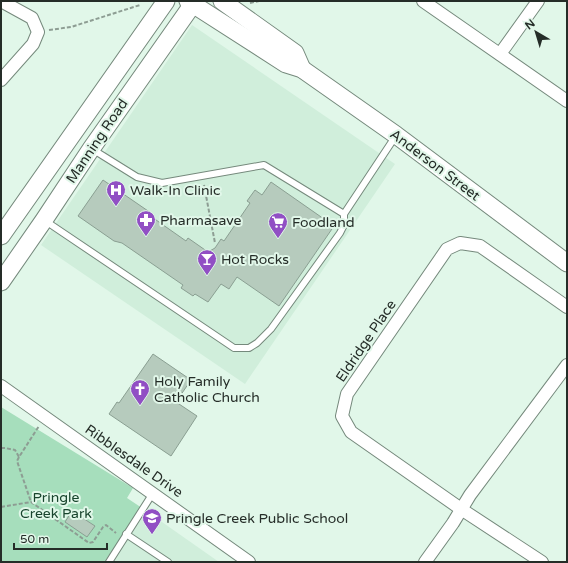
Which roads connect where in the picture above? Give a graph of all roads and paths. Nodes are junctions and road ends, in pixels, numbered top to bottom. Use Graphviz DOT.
graph roads {
  1 [pos="1,1"];
  2 [pos="166,1"];
  3 [pos="222,1"];
  4 [pos="423,1"];
  5 [pos="538,1"];
  6 [pos="192,2"];
  7 [pos="140,5"];
  8 [pos="38,32"];
  9 [pos="500,54"];
  10 [pos="302,68"];
  11 [pos="1,80"];
  12 [pos="567,101"];
  13 [pos="396,135"];
  14 [pos="91,149"];
  15 [pos="203,175"];
  16 [pos="344,214"];
  17 [pos="44,220"];
  18 [pos="1,236"];
  19 [pos="215,243"];
  20 [pos="567,263"];
  21 [pos="1,282"];
  22 [pos="567,307"];
  23 [pos="567,365"];
  24 [pos="1,386"];
  25 [pos="46,417"];
  26 [pos="1,448"];
  27 [pos="19,457"];
  28 [pos="153,493"];
  29 [pos="31,502"];
  30 [pos="1,507"];
  31 [pos="461,509"];
  32 [pos="125,536"];
  33 [pos="109,562"];
  34 [pos="168,562"];
  35 [pos="249,562"];
  36 [pos="425,562"];
  37 [pos="542,562"];
  1 -- 8 [label="street"];
  2 -- 18 [label="main road, Manning Road"];
  3 -- 10 [label="main road, Anderson Street"];
  4 -- 9 [label="street"];
  5 -- 9 [label="street"];
  6 -- 10 [label="main road, Anderson Street"];
  6 -- 14 [label="main road, Manning Road"];
  7 -- 8 [label="path"];
  8 -- 11 [label="street"];
  9 -- 12 [label="street"];
  10 -- 13 [label="main road, Anderson Street"];
  13 -- 16 [label="lane"];
  13 -- 20 [label="main road, Anderson Street"];
  14 -- 15 [label="lane"];
  14 -- 17 [label="main road, Manning Road"];
  15 -- 16 [label="lane"];
  15 -- 19 [label="path"];
  16 -- 17 [label="lane"];
  17 -- 21 [label="main road, Manning Road"];
  22 -- 31 [label="street, Eldridge Place"];
  23 -- 31 [label="street"];
  24 -- 25 [label="street, Ribblesdale Drive"];
  25 -- 27 [label="path"];
  25 -- 28 [label="street, Ribblesdale Drive"];
  26 -- 27 [label="path"];
  27 -- 29 [label="path"];
  28 -- 32 [label="lane"];
  28 -- 35 [label="street, Ribblesdale Drive"];
  29 -- 30 [label="path"];
  29 -- 32 [label="path"];
  31 -- 36 [label="street"];
  31 -- 37 [label="street, Eldridge Place"];
  32 -- 33 [label="lane"];
  32 -- 34 [label="lane"];
}
